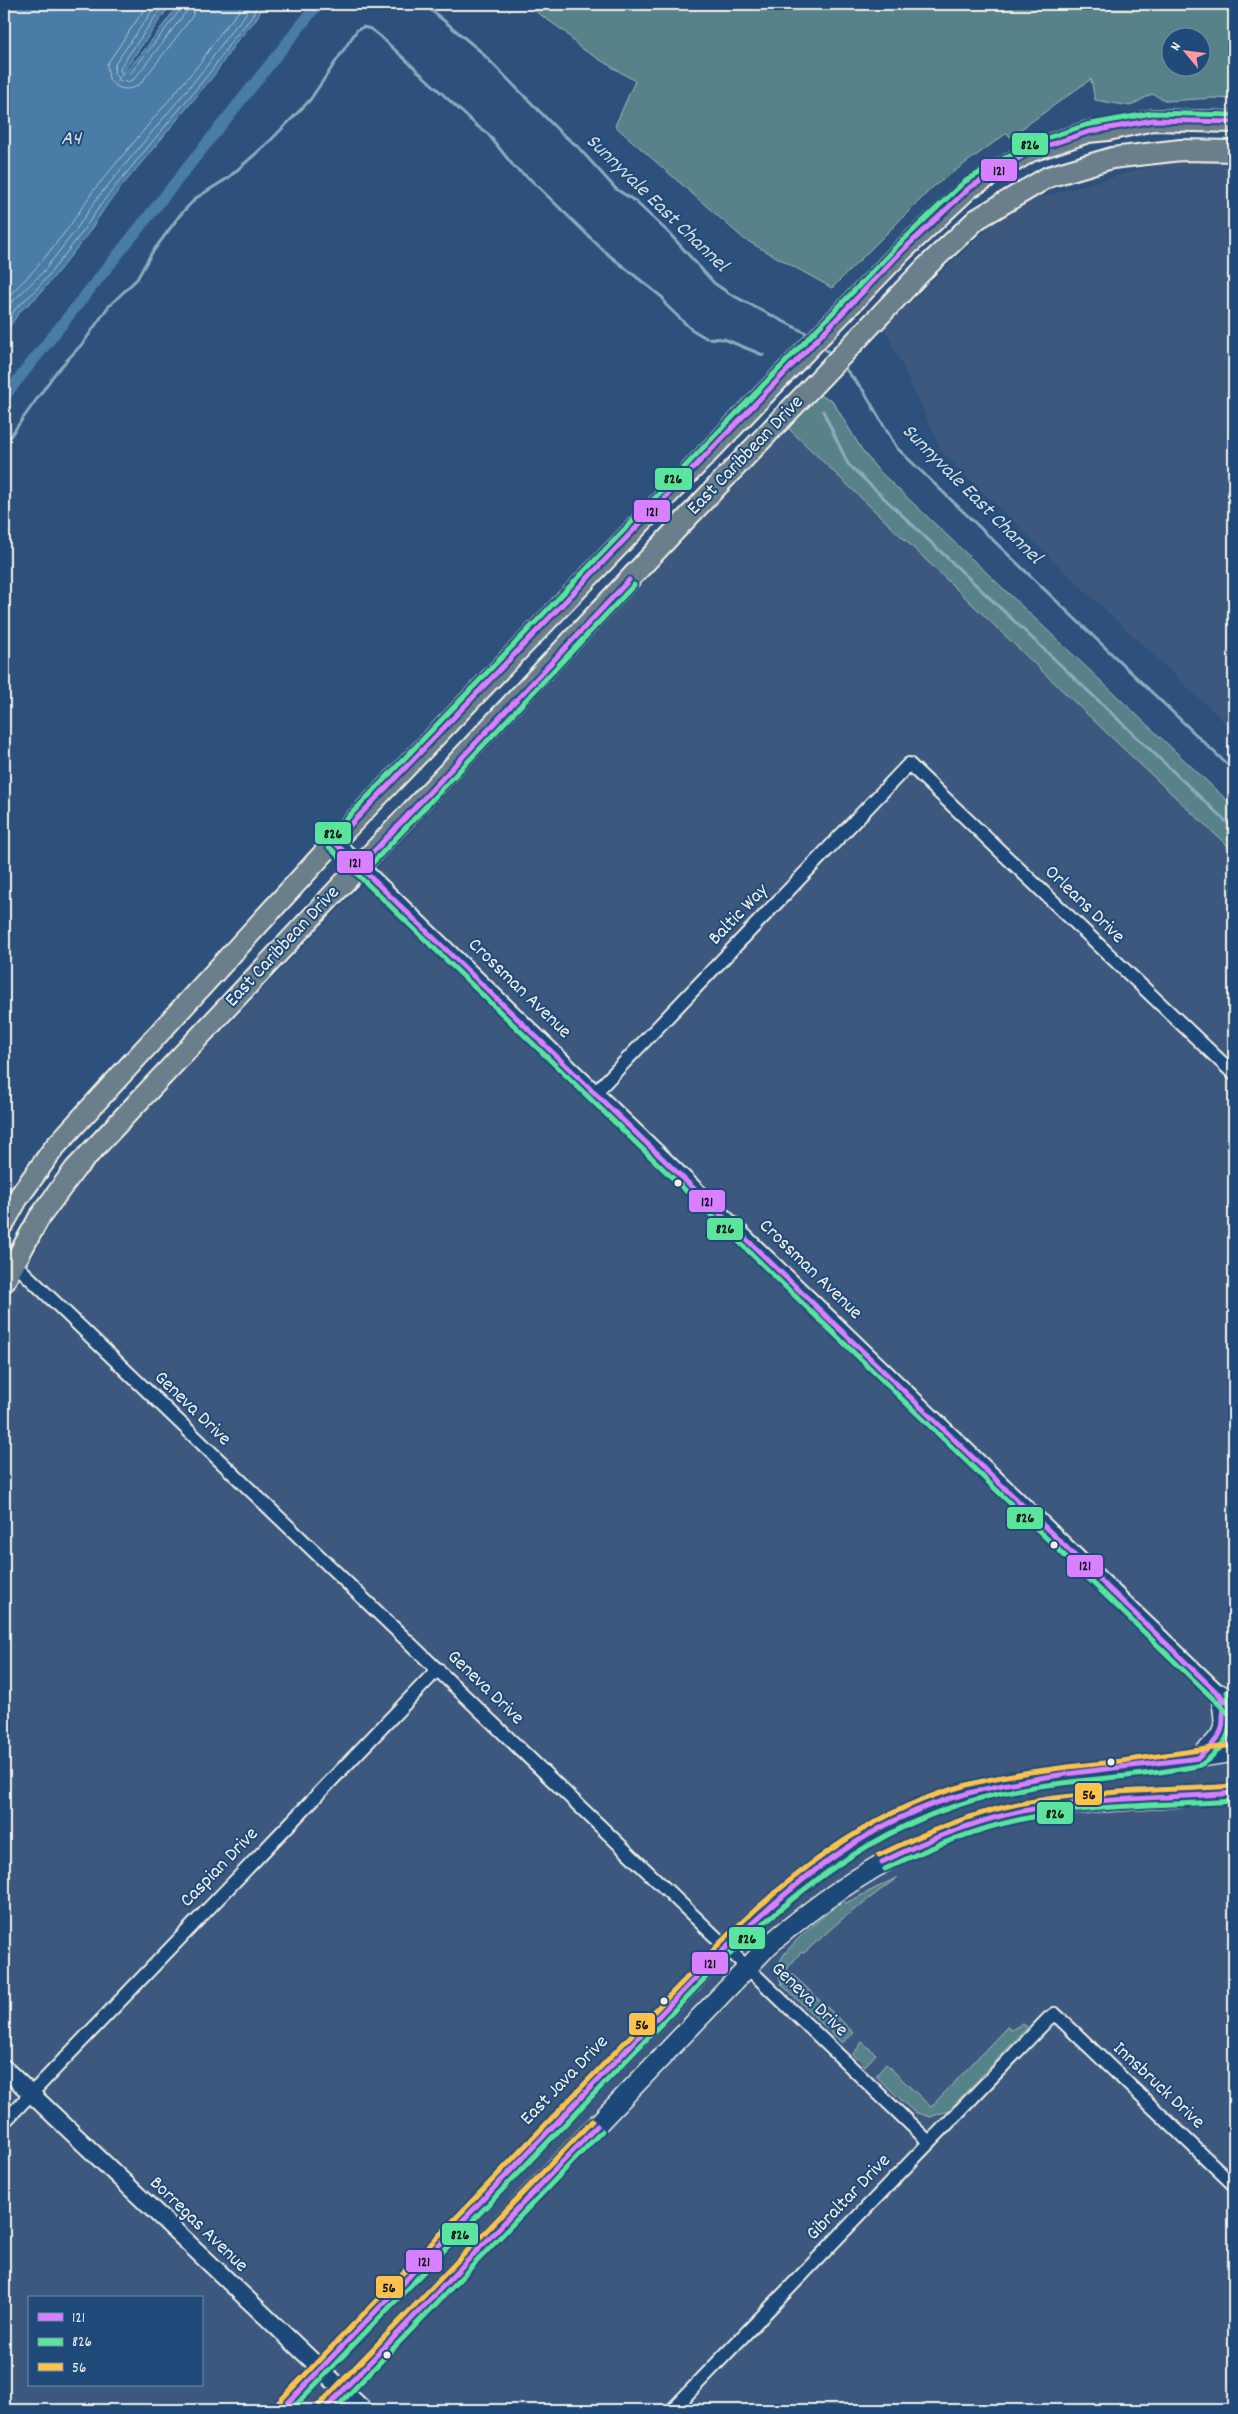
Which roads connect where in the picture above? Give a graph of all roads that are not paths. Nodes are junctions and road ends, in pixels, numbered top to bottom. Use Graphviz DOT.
graph roads {
  1 [pos="1234,122"];
  2 [pos="1234,151"];
  3 [pos="909,764"];
  4 [pos="334,842"];
  5 [pos="360,866"];
  6 [pos="1234,1074"];
  7 [pos="595,1093"];
  8 [pos="4,1223"];
  9 [pos="14,1263"];
  10 [pos="4,1282"];
  11 [pos="438,1668"];
  12 [pos="1230,1704"];
  13 [pos="1234,1752"];
  14 [pos="1198,1758"];
  15 [pos="1234,1793"];
  16 [pos="726,1947"];
  17 [pos="748,1968"];
  18 [pos="1055,2014"];
  19 [pos="4,2068"];
  20 [pos="31,2094"];
  21 [pos="4,2122"];
  22 [pos="928,2142"];
  23 [pos="1234,2185"];
  24 [pos="320,2370"];
  25 [pos="343,2391"];
  26 [pos="281,2410"];
  27 [pos="324,2410"];
  28 [pos="364,2410"];
  29 [pos="672,2410"];
  1 -- 4 [label="main road, East Caribbean Drive"];
  2 -- 5 [label="main road, East Caribbean Drive"];
  3 -- 6 [label="street, Orleans Drive"];
  3 -- 7 [label="street, Baltic Way"];
  4 -- 5 [label="street, Crossman Avenue"];
  4 -- 8 [label="main road, East Caribbean Drive"];
  5 -- 7 [label="street, Crossman Avenue"];
  5 -- 9 [label="main road, East Caribbean Drive"];
  7 -- 12 [label="street, Crossman Avenue"];
  9 -- 10 [label="main road, East Caribbean Drive"];
  9 -- 11 [label="street, Geneva Drive"];
  11 -- 16 [label="street, Geneva Drive"];
  11 -- 20 [label="street, Caspian Drive"];
  12 -- 14 [label="main road"];
  13 -- 14 [label="main road, East Java Drive"];
  14 -- 16 [label="main road, East Java Drive"];
  15 -- 17 [label="main road"];
  16 -- 17 [label="street, Geneva Drive"];
  16 -- 24 [label="main road, East Java Drive"];
  17 -- 22 [label="street, Geneva Drive"];
  17 -- 25 [label="main road"];
  18 -- 22 [label="street, Gibraltar Drive"];
  18 -- 23 [label="street, Innsbruck Drive"];
  19 -- 20 [label="street, Borregas Avenue"];
  20 -- 21 [label="street, Caspian Drive"];
  20 -- 24 [label="street, Borregas Avenue"];
  22 -- 29 [label="street, Gibraltar Drive"];
  24 -- 25 [label="street, Borregas Avenue"];
  24 -- 26 [label="main road, East Java Drive"];
  25 -- 27 [label="main road"];
  25 -- 28 [label="street, Borregas Avenue"];
}
